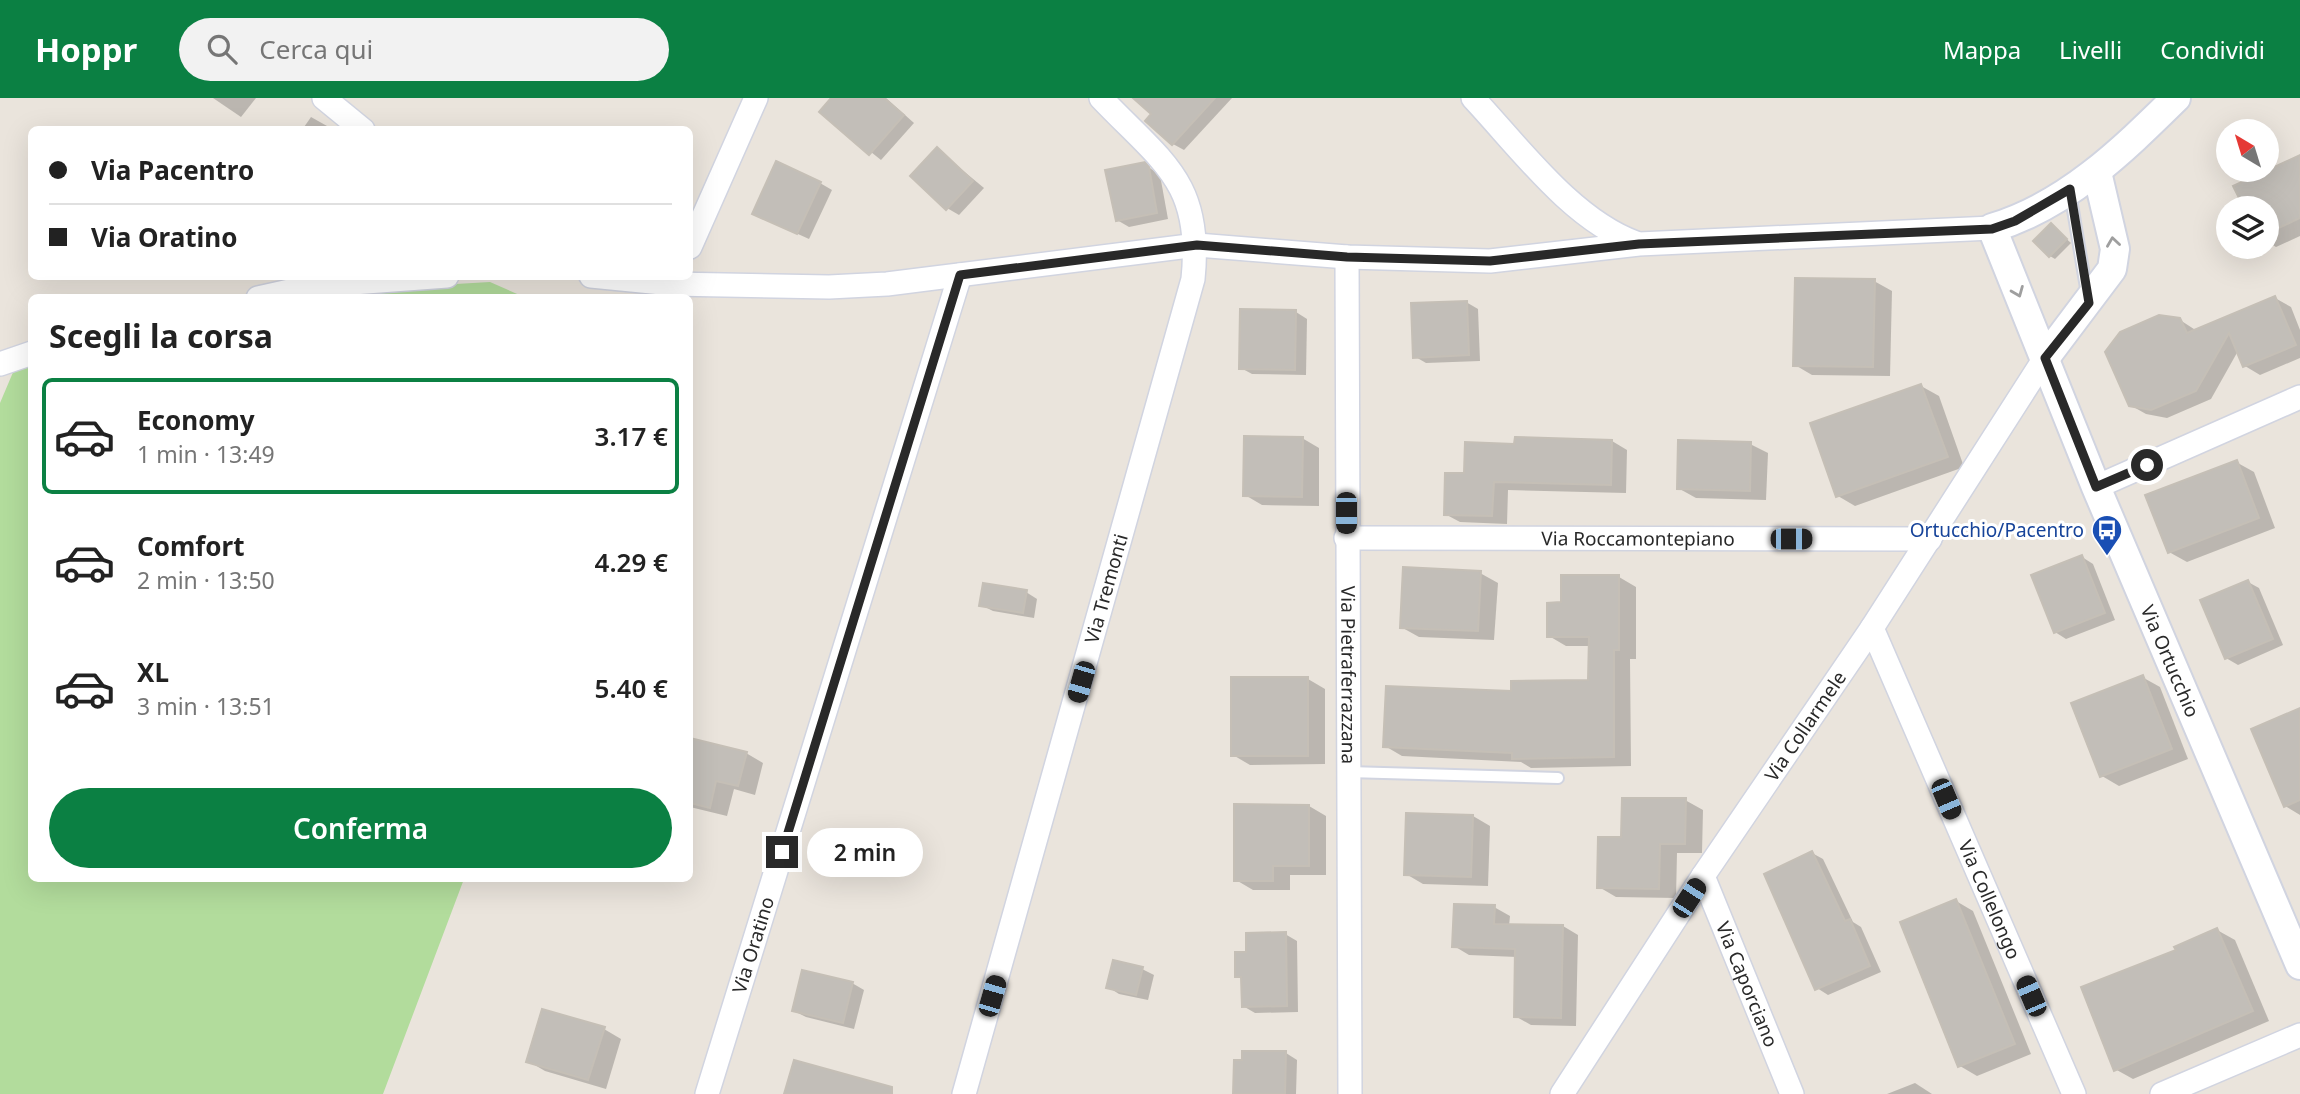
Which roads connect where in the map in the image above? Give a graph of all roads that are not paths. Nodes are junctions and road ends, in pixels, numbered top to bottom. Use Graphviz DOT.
graph roads {
  1 [pos="324,98"];
  2 [pos="756,98"];
  3 [pos="1101,98"];
  4 [pos="1473,98"];
  5 [pos="2176,98"];
  6 [pos="358,126"];
  7 [pos="2097,172"];
  8 [pos="2070,189"];
  9 [pos="1992,229"];
  10 [pos="693,240"];
  11 [pos="1639,244"];
  12 [pos="1197,245"];
  13 [pos="1347,257"];
  14 [pos="960,275"];
  15 [pos="392,280"];
  16 [pos="674,280"];
  17 [pos="278,294"];
  18 [pos="2089,303"];
  19 [pos="28,354"];
  20 [pos="2045,358"];
  21 [pos="0,364"];
  22 [pos="2300,397"];
  23 [pos="2096,487"];
  24 [pos="1346,538"];
  25 [pos="1930,539"];
  26 [pos="1872,628"];
  27 [pos="1348,772"];
  28 [pos="1558,778"];
  29 [pos="1703,876"];
  30 [pos="2300,965"];
  31 [pos="2300,1035"];
  32 [pos="1573,1088"];
  33 [pos="707,1094"];
  34 [pos="964,1094"];
  35 [pos="1350,1094"];
  36 [pos="1792,1094"];
  37 [pos="2074,1094"];
  38 [pos="2162,1094"];
  1 -- 6 [label="street"];
  2 -- 10 [label="street"];
  3 -- 12 [label="street, Via Tremonti"];
  4 -- 11 [label="street"];
  5 -- 7 [label="street"];
  7 -- 8 [label="street"];
  18 -- 7 [label="street, one-way"];
  8 -- 9 [label="street"];
  8 -- 18 [label="lane"];
  9 -- 11 [label="street"];
  9 -- 20 [label="street, Via Ortucchio, one-way"];
  11 -- 13 [label="street"];
  12 -- 13 [label="street"];
  12 -- 14 [label="street"];
  12 -- 34 [label="street, Via Tremonti"];
  13 -- 24 [label="street, Via Pietraferrazzana"];
  14 -- 16 [label="street"];
  14 -- 33 [label="street, Via Oratino"];
  15 -- 17 [label="street"];
  18 -- 20 [label="street"];
  19 -- 21 [label="street"];
  20 -- 23 [label="street, Via Ortucchio"];
  20 -- 25 [label="street, Via Collarmele"];
  22 -- 23 [label="street"];
  23 -- 30 [label="street, Via Ortucchio"];
  24 -- 25 [label="street, Via Roccamontepiano"];
  24 -- 27 [label="street, Via Pietraferrazzana"];
  25 -- 26 [label="street, Via Collarmele"];
  26 -- 29 [label="street, Via Collarmele"];
  26 -- 37 [label="street, Via Collelongo"];
  27 -- 28 [label="lane"];
  27 -- 35 [label="street, Via Pietraferrazzana"];
  29 -- 32 [label="street, Via Collarmele"];
  29 -- 36 [label="street, Via Caporciano"];
  31 -- 38 [label="street"];
}
